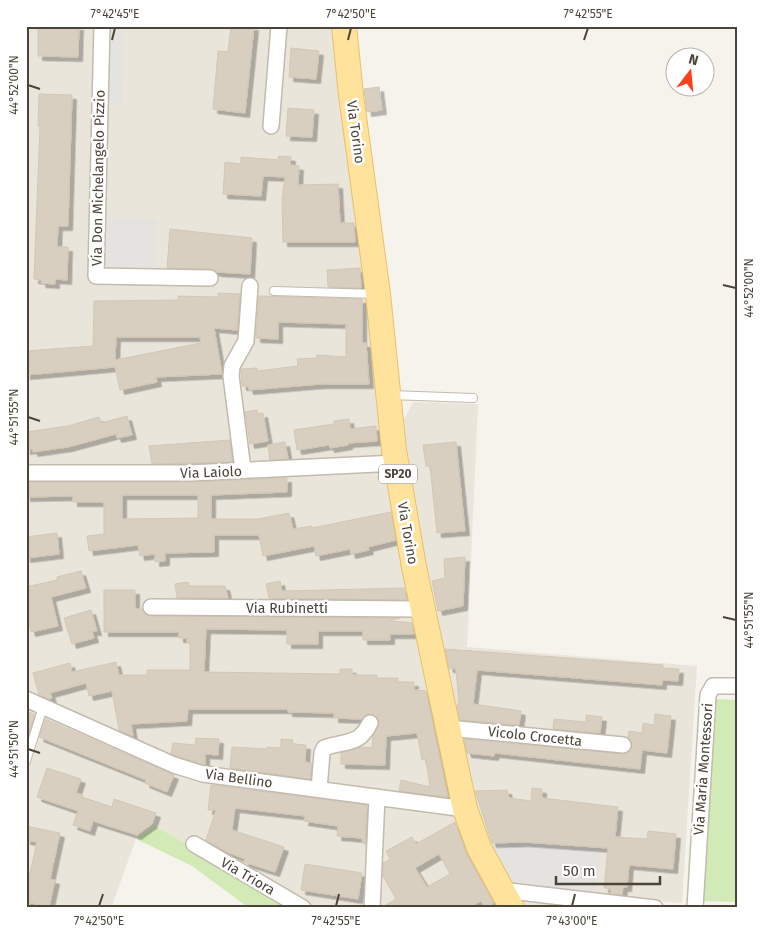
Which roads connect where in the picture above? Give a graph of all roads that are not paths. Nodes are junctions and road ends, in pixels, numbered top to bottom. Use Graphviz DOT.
graph roads {
  1 [pos="102,26"];
  2 [pos="279,26"];
  3 [pos="344,26"];
  4 [pos="271,126"];
  5 [pos="210,278"];
  6 [pos="250,286"];
  7 [pos="274,291"];
  8 [pos="378,294"];
  9 [pos="388,395"];
  10 [pos="473,398"];
  11 [pos="396,463"];
  12 [pos="244,470"];
  13 [pos="26,473"];
  14 [pos="151,607"];
  15 [pos="423,609"];
  16 [pos="737,686"];
  17 [pos="26,699"];
  18 [pos="43,707"];
  19 [pos="370,723"];
  20 [pos="448,728"];
  21 [pos="623,745"];
  22 [pos="26,761"];
  23 [pos="319,789"];
  24 [pos="376,797"];
  25 [pos="465,809"];
  26 [pos="194,844"];
  27 [pos="507,899"];
  28 [pos="303,908"];
  29 [pos="372,908"];
  30 [pos="655,908"];
  31 [pos="695,908"];
  1 -- 5 [label="street, Via Don Michelangelo Pizzio"];
  2 -- 4 [label="street"];
  3 -- 8 [label="main road, Via Torino / SP20"];
  6 -- 12 [label="street"];
  7 -- 8 [label="lane"];
  8 -- 9 [label="main road, Via Torino / SP20"];
  9 -- 10 [label="lane"];
  9 -- 11 [label="main road, Via Torino / SP20"];
  11 -- 12 [label="street, Via Laiolo"];
  11 -- 15 [label="main road, Via Torino / SP20"];
  12 -- 13 [label="street, Via Laiolo"];
  14 -- 15 [label="street, Via Rubinetti"];
  15 -- 20 [label="main road, Via Torino / SP20"];
  16 -- 31 [label="street, Via Maria Montessori"];
  17 -- 18 [label="street, Via Bellino"];
  18 -- 22 [label="lane"];
  18 -- 23 [label="street, Via Bellino"];
  19 -- 23 [label="street"];
  20 -- 21 [label="street, Vicolo Crocetta"];
  20 -- 25 [label="main road, Via Torino / SP20"];
  23 -- 24 [label="street, Via Bellino"];
  24 -- 25 [label="street, Via Bellino"];
  24 -- 29 [label="street"];
  25 -- 27 [label="main road, Via Torino / SP20"];
  26 -- 28 [label="street, Via Triora"];
  27 -- 30 [label="street"];
}
